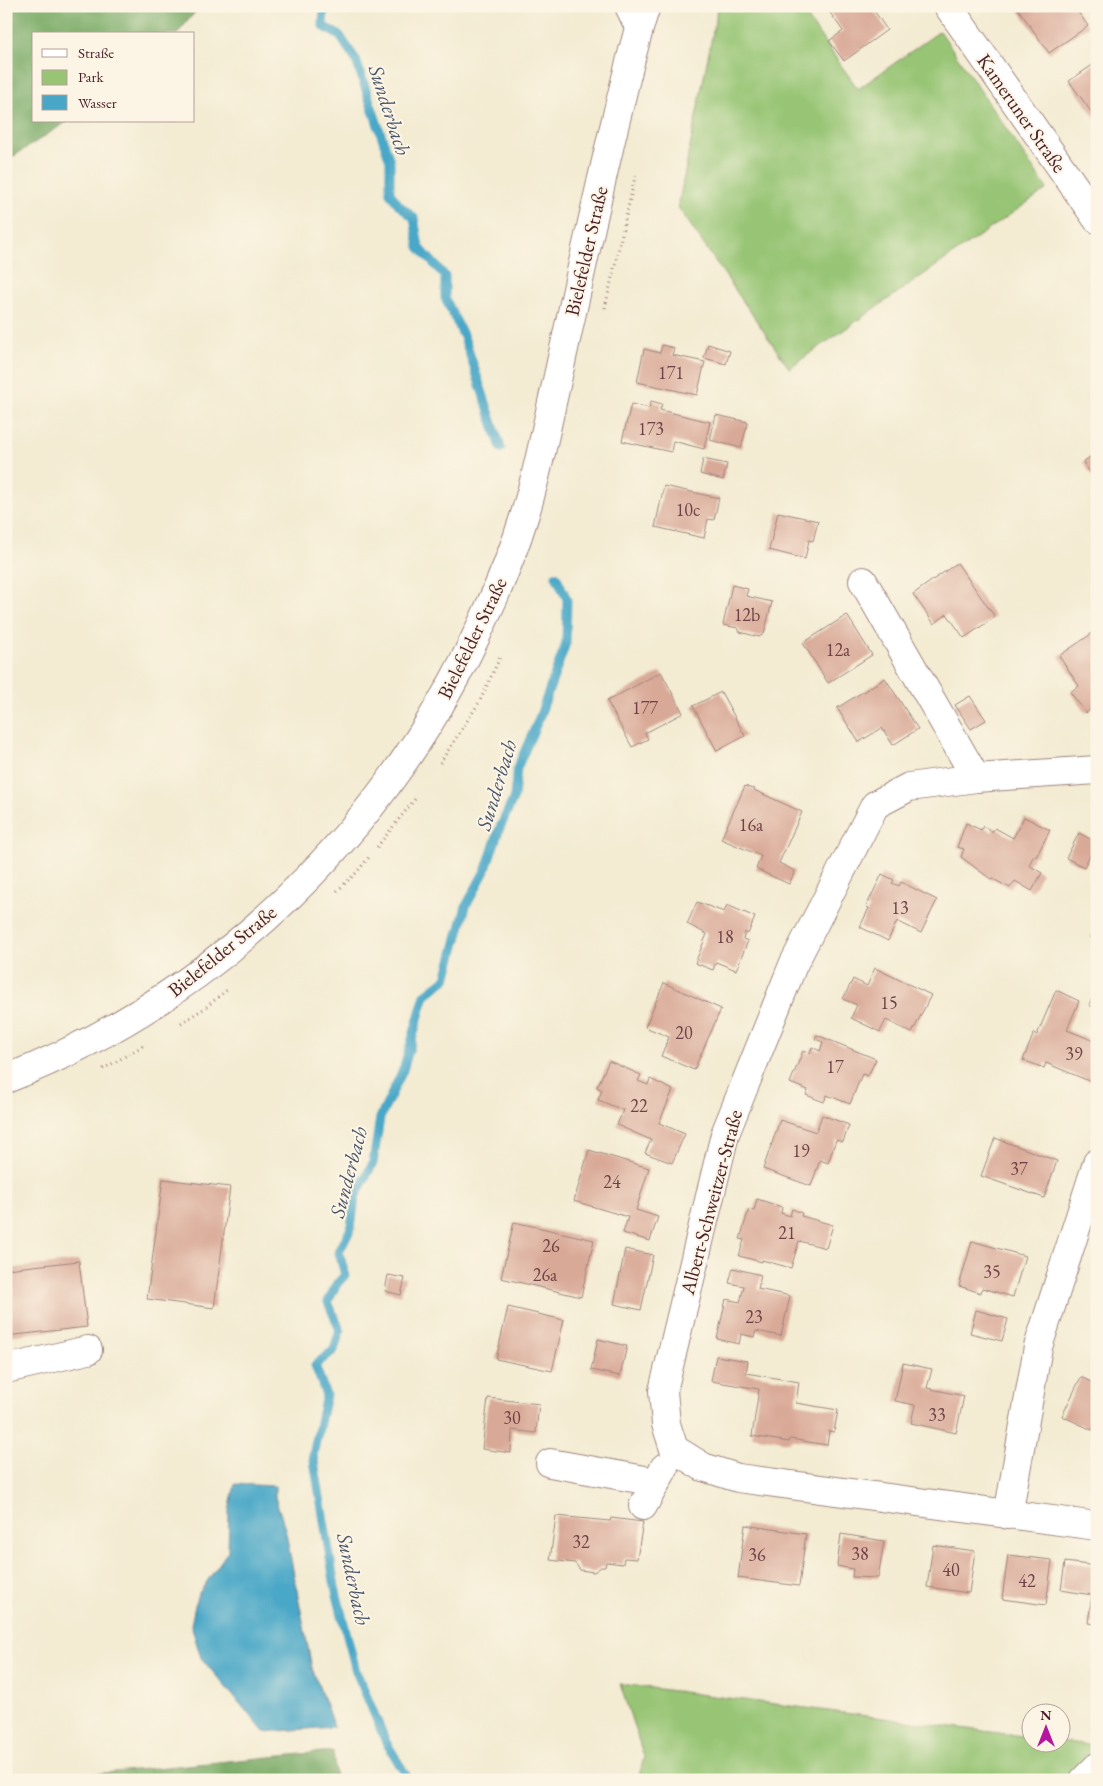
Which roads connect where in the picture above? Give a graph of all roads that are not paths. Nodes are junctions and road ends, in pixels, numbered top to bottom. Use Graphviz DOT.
graph roads {
  1 [pos="948,6"];
  2 [pos="638,13"];
  3 [pos="1097,219"];
  4 [pos="863,581"];
  5 [pos="1097,770"];
  6 [pos="976,778"];
  7 [pos="6,1079"];
  8 [pos="1097,1163"];
  9 [pos="88,1350"];
  10 [pos="6,1368"];
  11 [pos="674,1449"];
  12 [pos="550,1464"];
  13 [pos="656,1482"];
  14 [pos="643,1506"];
  15 [pos="1008,1515"];
  16 [pos="1097,1526"];
  17 [pos="1097,1767"];
  18 [pos="1084,1780"];
  1 -- 3 [label="street, Kameruner Straße"];
  2 -- 7 [label="street, Bielefelder Straße"];
  4 -- 6 [label="street"];
  5 -- 6 [label="street, Albert-Schweitzer-Straße"];
  6 -- 11 [label="street, Albert-Schweitzer-Straße"];
  8 -- 15 [label="street"];
  9 -- 10 [label="street"];
  11 -- 13 [label="street"];
  11 -- 15 [label="street"];
  12 -- 13 [label="street"];
  13 -- 14 [label="street"];
  15 -- 16 [label="street"];
  17 -- 18 [label="street"];
}
